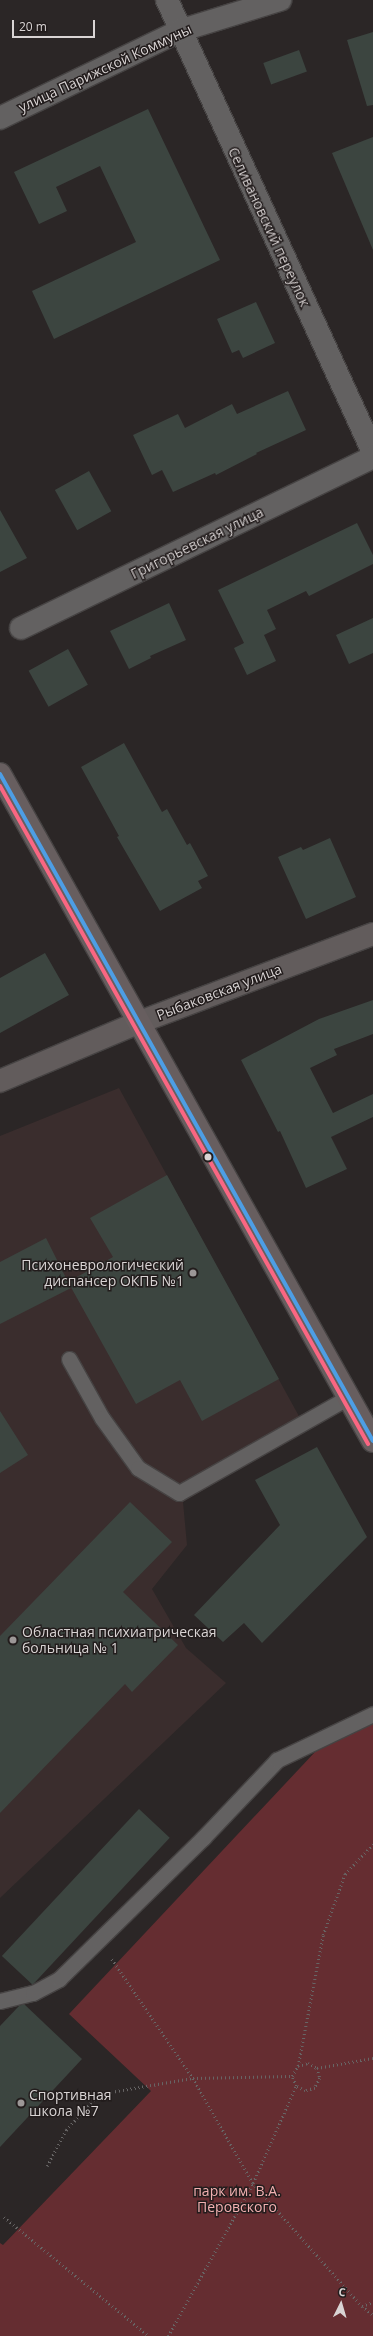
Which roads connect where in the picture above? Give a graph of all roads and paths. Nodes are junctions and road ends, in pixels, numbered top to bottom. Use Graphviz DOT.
graph roads {
  1 [pos="167,0"];
  2 [pos="280,0"];
  3 [pos="179,31"];
  4 [pos="0,118"];
  5 [pos="373,453"];
  6 [pos="373,457"];
  7 [pos="21,628"];
  8 [pos="0,774"];
  9 [pos="373,934"];
  10 [pos="140,1022"];
  11 [pos="0,1081"];
  12 [pos="69,1359"];
  13 [pos="349,1397"];
  14 [pos="373,1441"];
  15 [pos="373,1714"];
  16 [pos="373,1844"];
  17 [pos="99,1939"];
  18 [pos="0,2001"];
  19 [pos="373,2058"];
  20 [pos="298,2066"];
  21 [pos="317,2068"];
  22 [pos="292,2076"];
  23 [pos="193,2078"];
  24 [pos="296,2086"];
  25 [pos="47,2166"];
  26 [pos="253,2183"];
  27 [pos="4,2217"];
  28 [pos="373,2302"];
  29 [pos="362,2306"];
  30 [pos="373,2314"];
  31 [pos="149,2336"];
  32 [pos="168,2336"];
  1 -- 3 [label="street, Селивановский переулок"];
  2 -- 3 [label="street, улица Парижской Коммуны"];
  3 -- 4 [label="street, улица Парижской Коммуны"];
  3 -- 5 [label="street, Селивановский переулок"];
  6 -- 7 [label="street, Григорьевская улица"];
  8 -- 10 [label="main road"];
  9 -- 10 [label="main road, Рыбаковская улица"];
  10 -- 11 [label="main road, Рыбаковская улица"];
  10 -- 13 [label="main road"];
  12 -- 13 [label="lane"];
  13 -- 14 [label="main road"];
  15 -- 17 [label="lane"];
  16 -- 20 [label="path"];
  17 -- 18 [label="lane"];
  17 -- 23 [label="path"];
  19 -- 21 [label="path"];
  20 -- 21 [label="path"];
  20 -- 22 [label="path"];
  21 -- 24 [label="path"];
  22 -- 23 [label="path"];
  22 -- 24 [label="path"];
  23 -- 25 [label="path"];
  23 -- 26 [label="path"];
  24 -- 26 [label="path"];
  26 -- 29 [label="path"];
  26 -- 32 [label="path"];
  27 -- 31 [label="path"];
  28 -- 29 [label="path"];
  29 -- 30 [label="path"];
}
